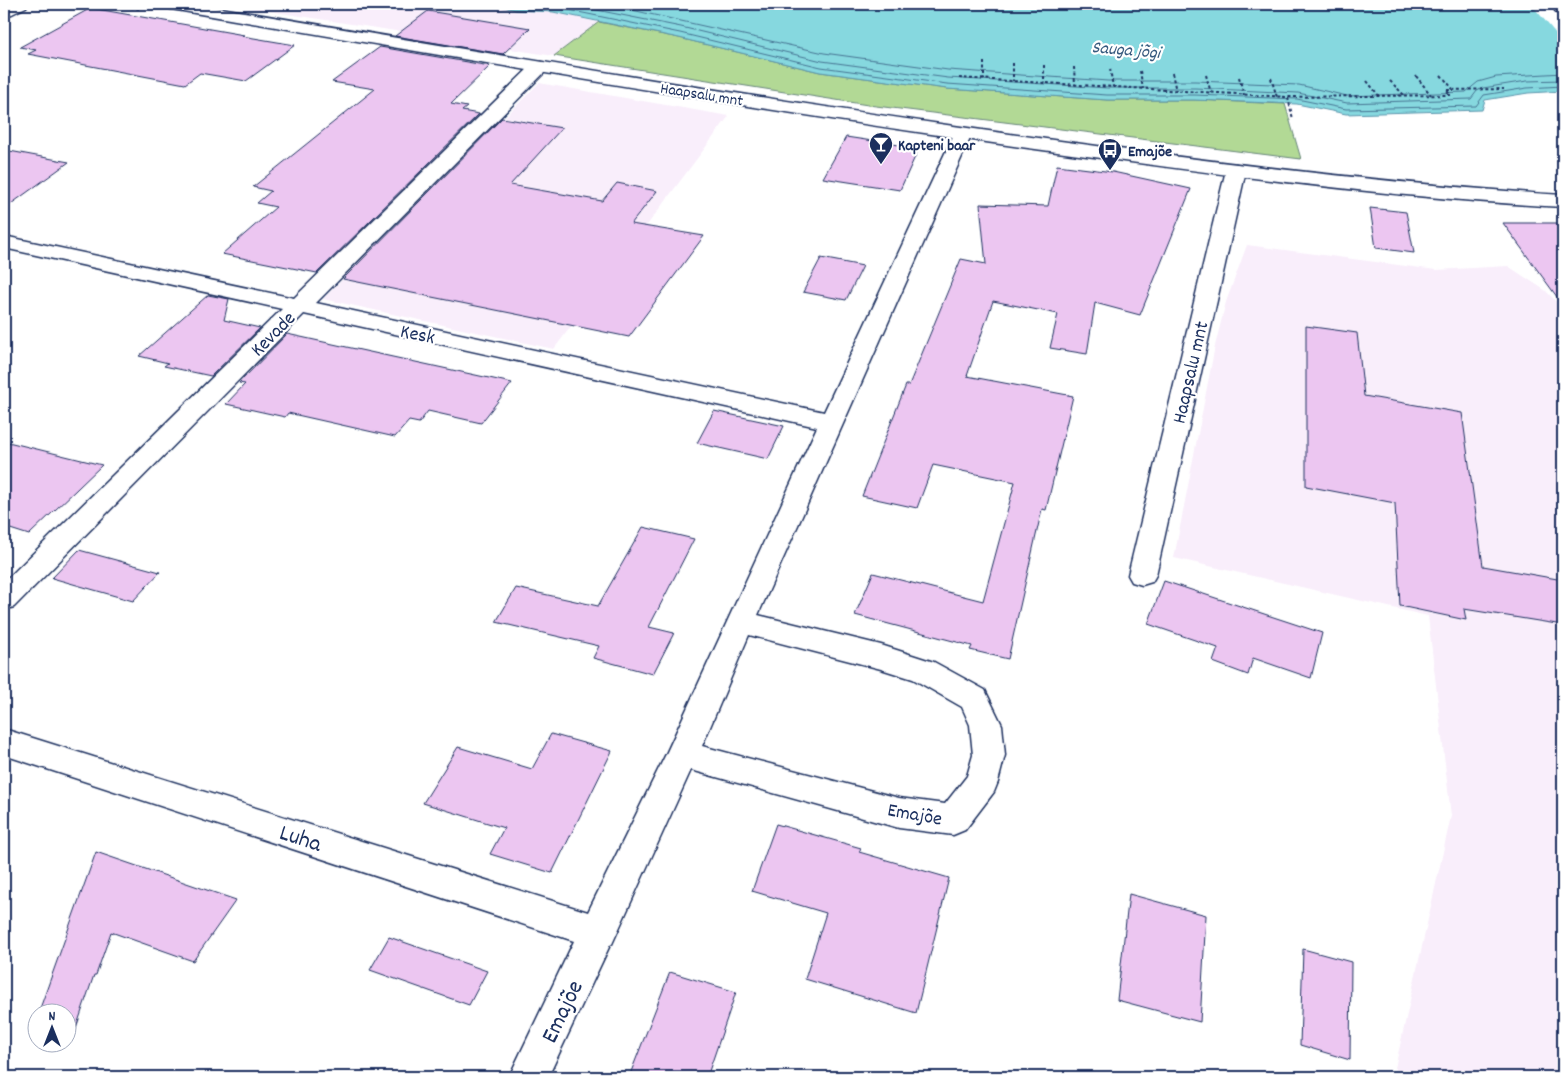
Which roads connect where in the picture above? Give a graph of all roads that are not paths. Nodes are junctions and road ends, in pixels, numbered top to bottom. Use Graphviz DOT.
graph roads {
  1 [pos="20,4"];
  2 [pos="171,4"];
  3 [pos="1558,4"];
  4 [pos="1563,10"];
  5 [pos="4,13"];
  6 [pos="540,67"];
  7 [pos="963,134"];
  8 [pos="1236,170"];
  9 [pos="1563,200"];
  10 [pos="4,242"];
  11 [pos="299,307"];
  12 [pos="833,422"];
  13 [pos="1142,575"];
  14 [pos="4,599"];
  15 [pos="740,622"];
  16 [pos="4,742"];
  17 [pos="682,754"];
  18 [pos="599,932"];
  19 [pos="528,1077"];
  1 -- 5 [label="street"];
  2 -- 6 [label="street, Haapsalu mnt"];
  3 -- 4 [label="street"];
  6 -- 7 [label="street, Haapsalu mnt"];
  6 -- 11 [label="street, Kevade"];
  7 -- 8 [label="street, Haapsalu mnt"];
  7 -- 12 [label="street, Emajõe"];
  8 -- 9 [label="street, Haapsalu mnt"];
  8 -- 13 [label="street, Haapsalu mnt"];
  10 -- 11 [label="street, Kesk"];
  11 -- 12 [label="street, Kesk"];
  11 -- 14 [label="street, Kevade"];
  12 -- 15 [label="street, Emajõe"];
  15 -- 17 [label="street, Emajõe"];
  15 -- 17 [label="street, Emajõe"];
  16 -- 18 [label="street, Luha"];
  17 -- 18 [label="street, Emajõe"];
  18 -- 19 [label="street, Emajõe"];
}
